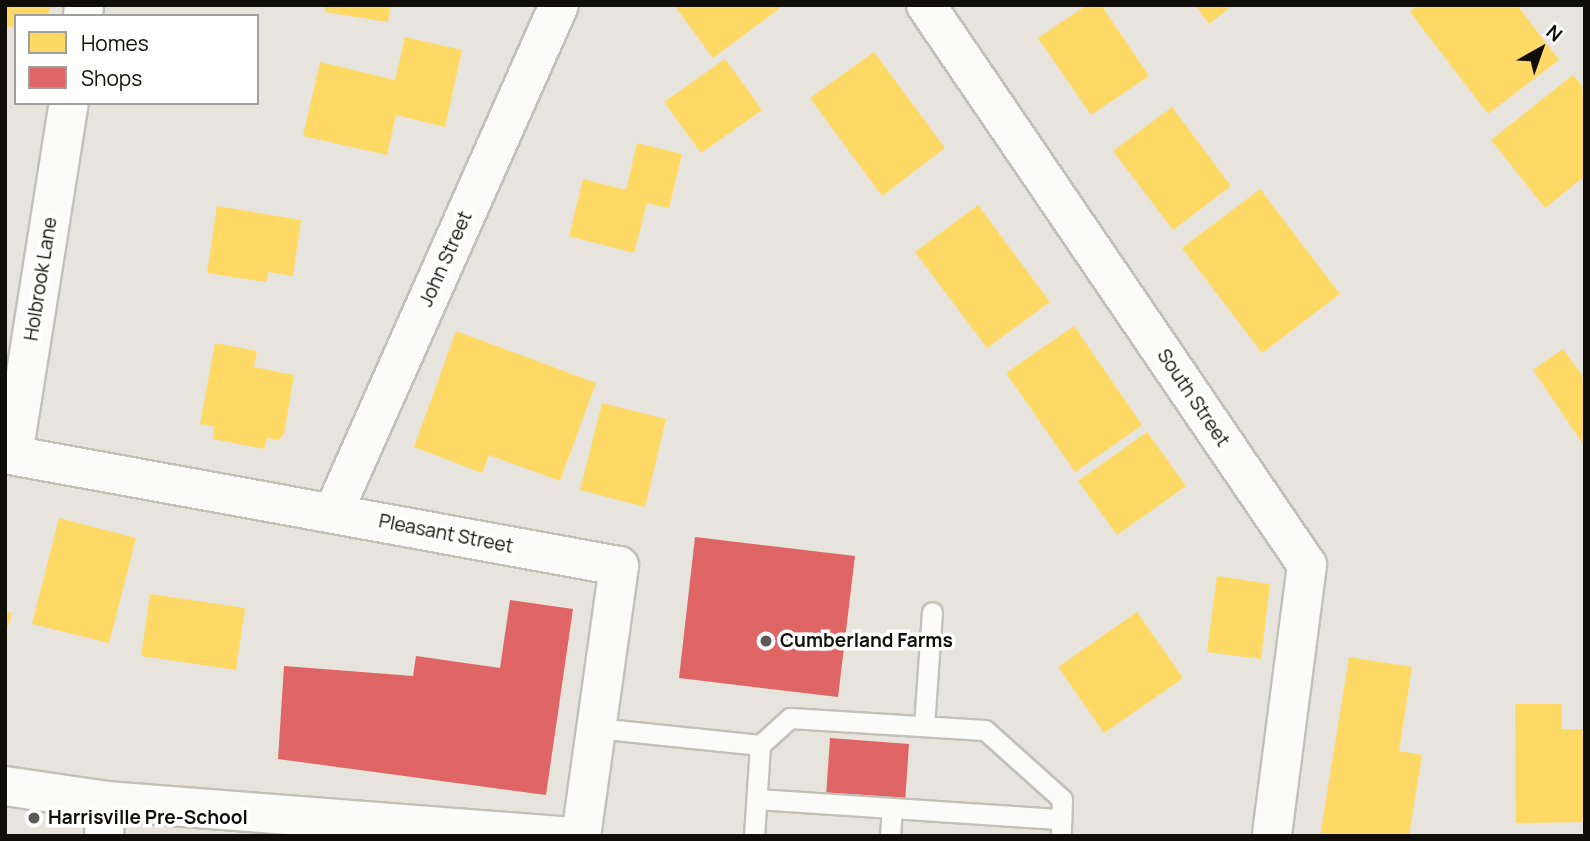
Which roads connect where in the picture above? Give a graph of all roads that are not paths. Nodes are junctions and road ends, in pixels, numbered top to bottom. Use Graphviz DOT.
graph roads {
  1 [pos="559,5"];
  2 [pos="932,8"];
  3 [pos="69,105"];
  4 [pos="9,455"];
  5 [pos="333,513"];
  6 [pos="932,612"];
  7 [pos="924,726"];
  8 [pos="596,728"];
  9 [pos="760,745"];
  10 [pos="5,786"];
  11 [pos="757,799"];
  12 [pos="892,808"];
  13 [pos="105,818"];
  14 [pos="1061,828"];
  15 [pos="563,836"];
  16 [pos="581,836"];
  17 [pos="754,836"];
  18 [pos="890,836"];
  19 [pos="1272,836"];
  1 -- 5 [label="street, John Street"];
  2 -- 19 [label="street, South Street"];
  3 -- 4 [label="street, Holbrook Lane"];
  4 -- 5 [label="street, Pleasant Street"];
  5 -- 8 [label="street, Pleasant Street"];
  6 -- 7 [label="lane"];
  7 -- 9 [label="lane"];
  7 -- 14 [label="lane"];
  8 -- 9 [label="lane"];
  8 -- 16 [label="street, Pleasant Street"];
  9 -- 11 [label="lane"];
  10 -- 13 [label="street"];
  11 -- 12 [label="lane"];
  11 -- 17 [label="lane"];
  12 -- 14 [label="lane"];
  12 -- 18 [label="lane"];
  13 -- 15 [label="street"];
}
